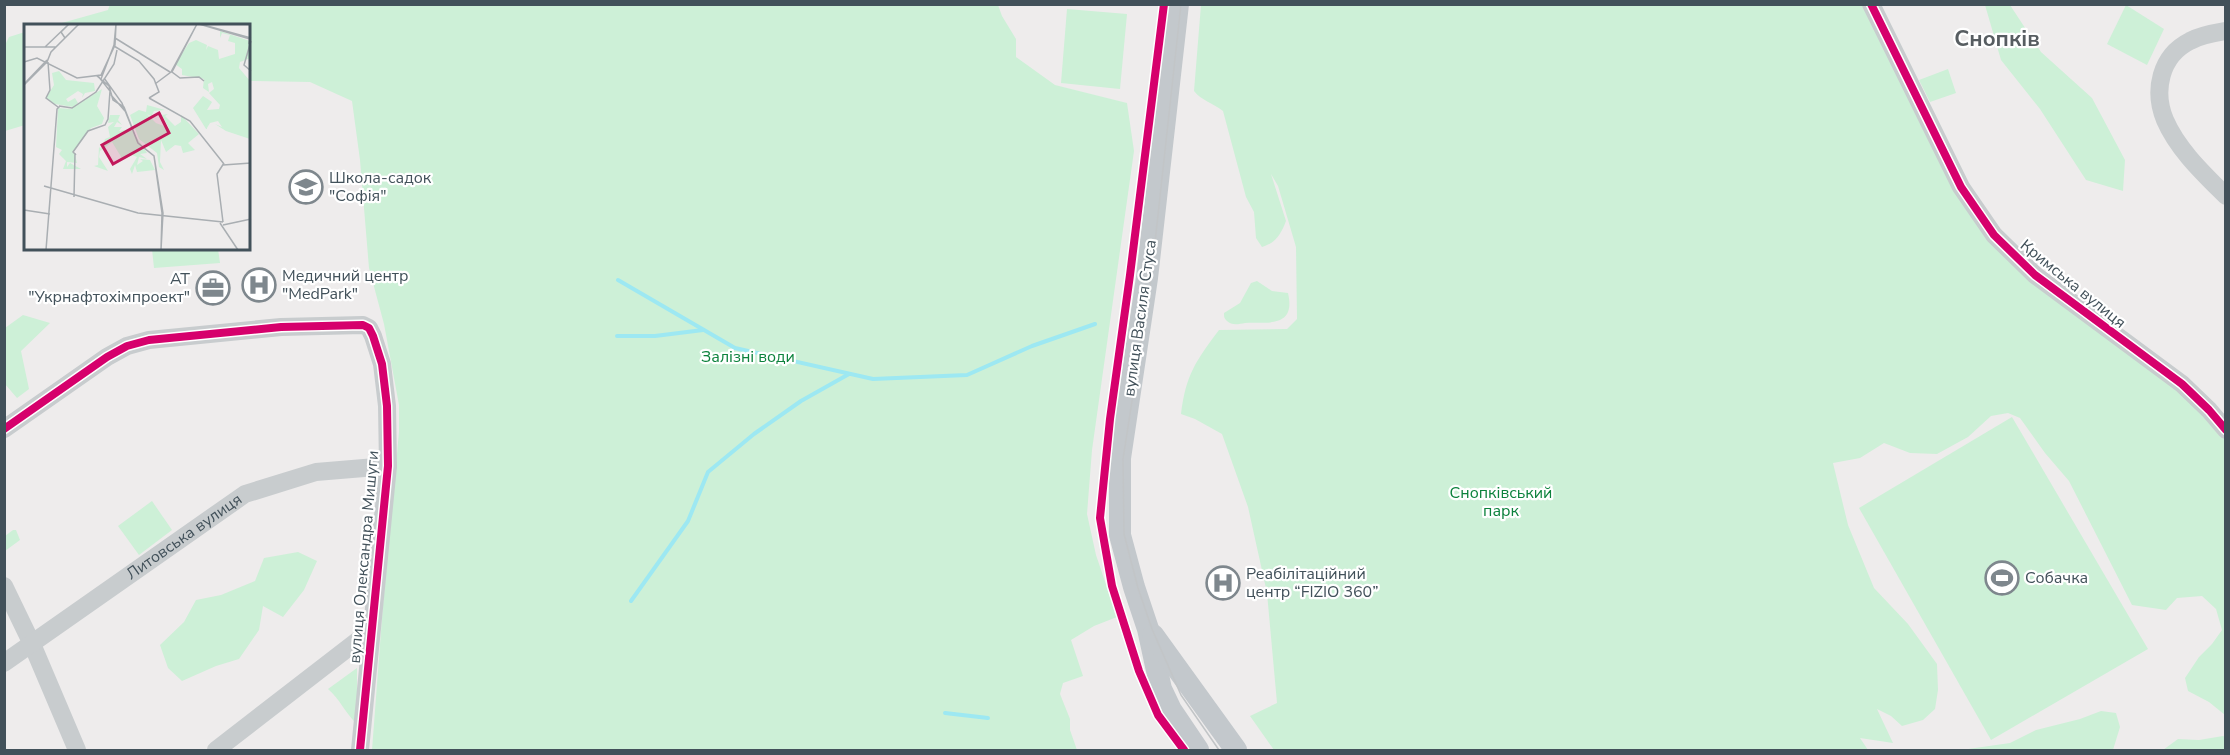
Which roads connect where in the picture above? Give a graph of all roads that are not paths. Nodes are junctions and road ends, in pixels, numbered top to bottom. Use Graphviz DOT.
graph roads {
  1 [pos="1178,4"];
  2 [pos="1871,4"];
  3 [pos="2226,31"];
  4 [pos="2226,196"];
  5 [pos="4,429"];
  6 [pos="2226,430"];
  7 [pos="388,466"];
  8 [pos="4,586"];
  9 [pos="1148,629"];
  10 [pos="370,631"];
  11 [pos="32,644"];
  12 [pos="4,663"];
  13 [pos="77,750"];
  14 [pos="216,750"];
  15 [pos="360,750"];
  16 [pos="1198,750"];
  17 [pos="1236,750"];
  1 -- 9 [label="main road, вулиця Василя Стуса"];
  2 -- 6 [label="street, Кримська вулиця"];
  3 -- 4 [label="street"];
  5 -- 7 [label="street, вулиця Олександра Мишуги"];
  7 -- 10 [label="street, вулиця Олександра Мишуги"];
  7 -- 11 [label="street, Литовська вулиця"];
  8 -- 11 [label="street"];
  9 -- 16 [label="main road, вулиця Василя Стуса"];
  9 -- 17 [label="main road, вулиця Василя Стуса"];
  10 -- 14 [label="street"];
  10 -- 15 [label="street, вулиця Олександра Мишуги"];
  11 -- 12 [label="street, Литовська вулиця"];
  11 -- 13 [label="street"];
}
